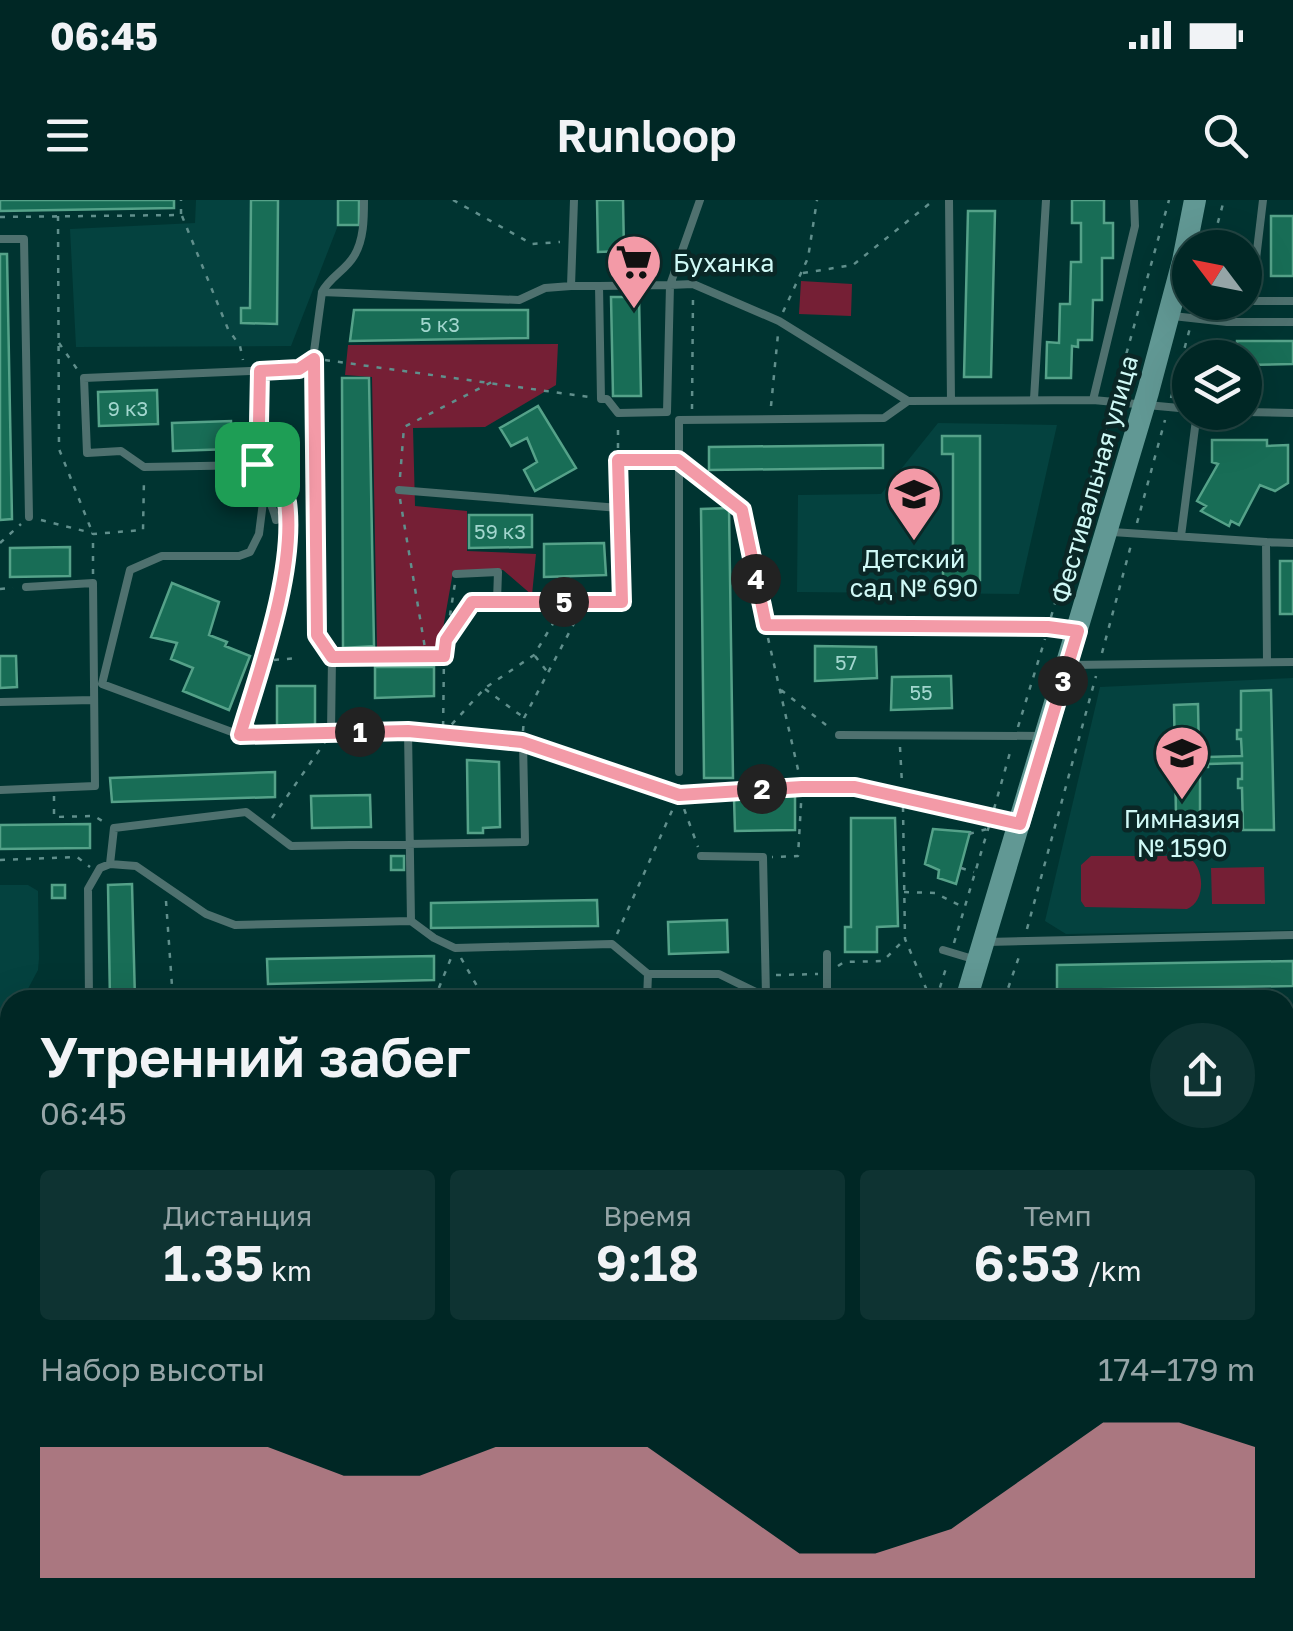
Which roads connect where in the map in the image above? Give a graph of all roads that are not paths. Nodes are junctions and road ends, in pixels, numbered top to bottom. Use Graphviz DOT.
graph roads {
  1 [pos="364,200"];
  2 [pos="574,200"];
  3 [pos="700,200"];
  4 [pos="949,200"];
  5 [pos="1046,200"];
  6 [pos="1134,200"];
  7 [pos="1195,200"];
  8 [pos="1263,200"];
  9 [pos="1191,230"];
  10 [pos="1259,230"];
  11 [pos="0,239"];
  12 [pos="670,285"];
  13 [pos="570,286"];
  14 [pos="599,286"];
  15 [pos="322,292"];
  16 [pos="1293,300"];
  17 [pos="1262,301"];
  18 [pos="1177,320"];
  19 [pos="1221,320"];
  20 [pos="1293,322"];
  21 [pos="314,359"];
  22 [pos="260,371"];
  23 [pos="1034,399"];
  24 [pos="1093,400"];
  25 [pos="908,401"];
  26 [pos="951,401"];
  27 [pos="1144,407"];
  28 [pos="1172,407"];
  29 [pos="1262,412"];
  30 [pos="1293,413"];
  31 [pos="1195,430"];
  32 [pos="678,460"];
  33 [pos="257,464"];
  34 [pos="266,486"];
  35 [pos="399,490"];
  36 [pos="619,508"];
  37 [pos="29,517"];
  38 [pos="276,520"];
  39 [pos="1108,532"];
  40 [pos="1181,536"];
  41 [pos="1266,542"];
  42 [pos="1293,543"];
  43 [pos="456,574"];
  44 [pos="26,588"];
  45 [pos="766,625"];
  46 [pos="1078,631"];
  47 [pos="317,635"];
  48 [pos="384,656"];
  49 [pos="1266,662"];
  50 [pos="1293,662"];
  51 [pos="1068,665"];
  52 [pos="94,700"];
  53 [pos="0,702"];
  54 [pos="839,735"];
  55 [pos="1046,736"];
  56 [pos="522,742"];
  57 [pos="679,772"];
  58 [pos="855,787"];
  59 [pos="0,790"];
  60 [pos="1020,824"];
  61 [pos="411,844"];
  62 [pos="701,856"];
  63 [pos="110,864"];
  64 [pos="411,921"];
  65 [pos="1293,935"];
  66 [pos="947,951"];
  67 [pos="980,951"];
  68 [pos="827,954"];
  69 [pos="648,974"];
  70 [pos="88,990"];
  71 [pos="648,990"];
  72 [pos="753,990"];
  73 [pos="769,990"];
  74 [pos="827,990"];
  75 [pos="969,990"];
  1 -- 15 [label="lane"];
  2 -- 13 [label="lane"];
  3 -- 12 [label="lane"];
  4 -- 26 [label="lane"];
  5 -- 23 [label="lane"];
  6 -- 24 [label="lane"];
  7 -- 9 [label="street, Фестивальная улица"];
  8 -- 10 [label="lane"];
  11 -- 37 [label="lane"];
  12 -- 14 [label="lane"];
  12 -- 14 [label="lane"];
  12 -- 25 [label="lane"];
  13 -- 14 [label="lane"];
  13 -- 15 [label="lane"];
  15 -- 21 [label="lane"];
  16 -- 17 [label="lane"];
  18 -- 27 [label="street, Фестивальная улица"];
  19 -- 20 [label="lane"];
  21 -- 22 [label="lane"];
  21 -- 47 [label="lane"];
  22 -- 33 [label="lane"];
  22 -- 33 [label="lane"];
  23 -- 24 [label="lane"];
  23 -- 26 [label="lane"];
  24 -- 27 [label="lane"];
  25 -- 26 [label="lane"];
  25 -- 32 [label="lane"];
  27 -- 28 [label="lane"];
  27 -- 39 [label="street, Фестивальная улица"];
  29 -- 30 [label="lane"];
  31 -- 40 [label="lane"];
  32 -- 36 [label="lane"];
  32 -- 57 [label="lane"];
  33 -- 34 [label="lane"];
  34 -- 34 [label="lane"];
  34 -- 38 [label="lane"];
  35 -- 36 [label="lane"];
  36 -- 43 [label="lane"];
  39 -- 40 [label="lane"];
  39 -- 46 [label="street, Фестивальная улица"];
  40 -- 41 [label="lane"];
  41 -- 42 [label="lane"];
  41 -- 49 [label="lane"];
  44 -- 52 [label="lane"];
  45 -- 46 [label="lane"];
  46 -- 51 [label="street, Фестивальная улица"];
  48 -- 61 [label="lane"];
  49 -- 50 [label="lane"];
  49 -- 51 [label="lane"];
  51 -- 55 [label="street, Фестивальная улица"];
  52 -- 53 [label="lane"];
  52 -- 59 [label="lane"];
  54 -- 55 [label="lane"];
  55 -- 60 [label="street, Фестивальная улица"];
  56 -- 61 [label="lane"];
  58 -- 60 [label="lane"];
  60 -- 67 [label="street, Фестивальная улица"];
  61 -- 63 [label="lane"];
  61 -- 64 [label="lane"];
  62 -- 73 [label="lane"];
  63 -- 64 [label="lane"];
  63 -- 70 [label="lane"];
  64 -- 69 [label="lane"];
  65 -- 67 [label="lane"];
  66 -- 67 [label="lane"];
  67 -- 75 [label="street, Фестивальная улица"];
  68 -- 74 [label="lane"];
  69 -- 71 [label="lane"];
  69 -- 72 [label="lane"];
}
